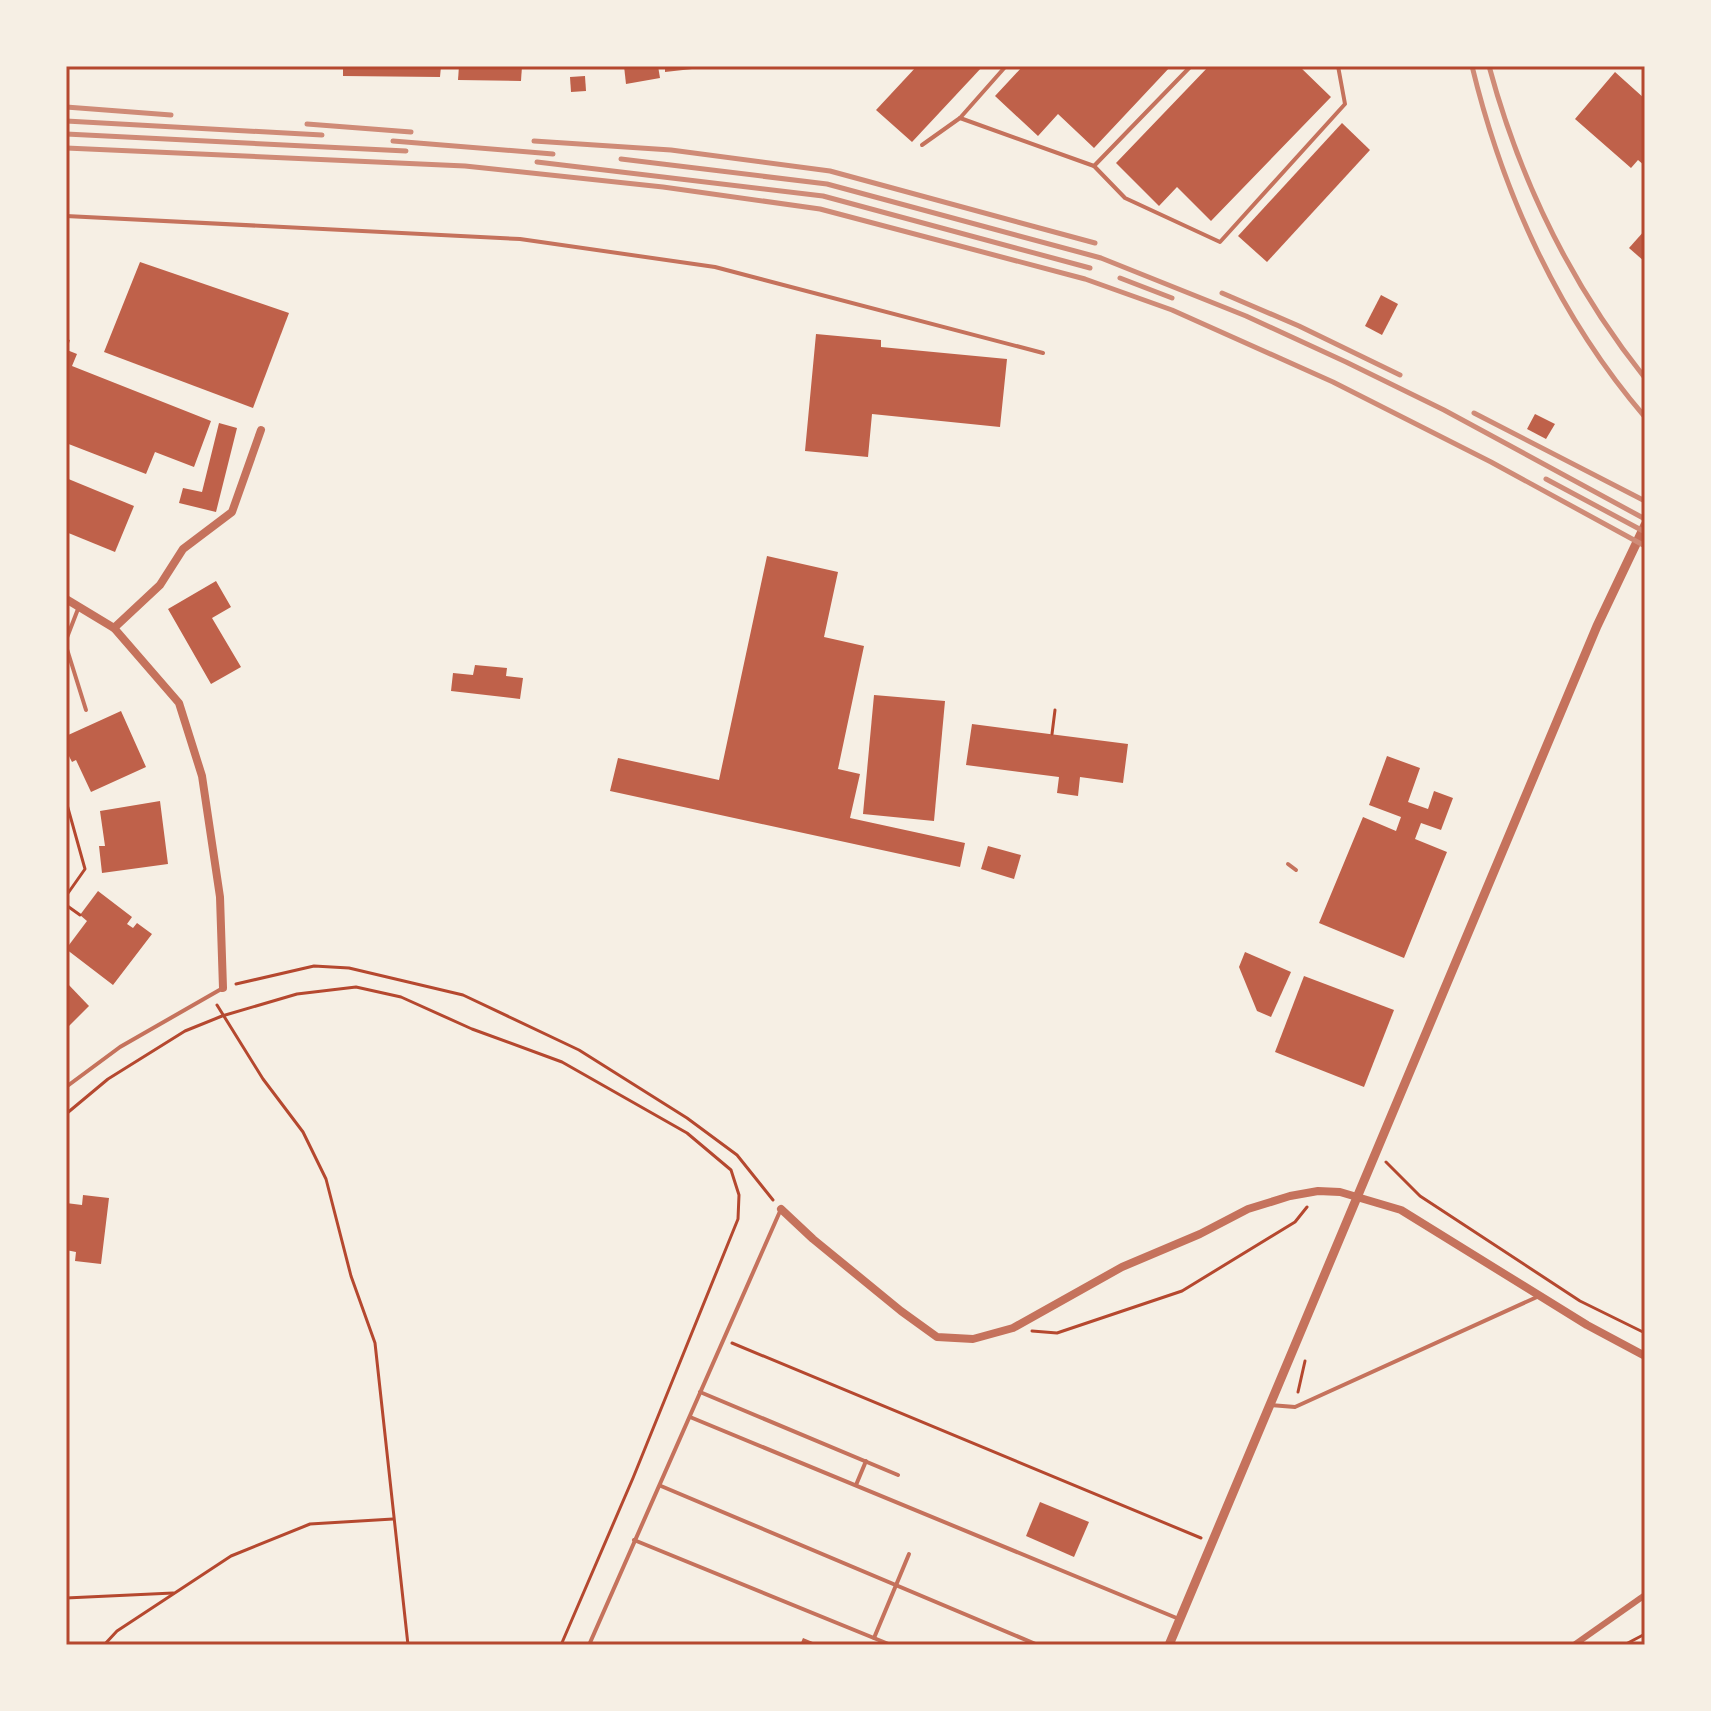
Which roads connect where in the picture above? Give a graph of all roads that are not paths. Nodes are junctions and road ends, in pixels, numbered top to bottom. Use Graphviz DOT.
graph roads {
  1 [pos="1006,66"];
  2 [pos="1191,66"];
  3 [pos="1338,66"];
  4 [pos="960,118"];
  5 [pos="922,145"];
  6 [pos="1094,166"];
  7 [pos="66,216"];
  8 [pos="1043,353"];
  9 [pos="261,430"];
  10 [pos="1645,525"];
  11 [pos="66,599"];
  12 [pos="79,606"];
  13 [pos="114,628"];
  14 [pos="66,643"];
  15 [pos="86,710"];
  16 [pos="1288,864"];
  17 [pos="1296,870"];
  18 [pos="223,988"];
  19 [pos="66,1087"];
  20 [pos="1356,1197"];
  21 [pos="781,1209"];
  22 [pos="1539,1296"];
  23 [pos="1645,1356"];
  24 [pos="700,1392"];
  25 [pos="1269,1405"];
  26 [pos="690,1417"];
  27 [pos="866,1461"];
  28 [pos="898,1475"];
  29 [pos="660,1486"];
  30 [pos="856,1486"];
  31 [pos="634,1540"];
  32 [pos="909,1554"];
  33 [pos="896,1586"];
  34 [pos="1645,1595"];
  35 [pos="1180,1620"];
  36 [pos="874,1638"];
  37 [pos="589,1645"];
  38 [pos="891,1645"];
  39 [pos="1038,1645"];
  40 [pos="1169,1645"];
  41 [pos="1574,1645"];
  1 -- 4 [label="lane"];
  2 -- 6 [label="lane"];
  3 -- 6 [label="lane"];
  4 -- 5 [label="lane"];
  4 -- 6 [label="lane"];
  7 -- 8 [label="lane"];
  9 -- 13 [label="street"];
  10 -- 20 [label="street"];
  11 -- 12 [label="street"];
  12 -- 13 [label="street"];
  12 -- 14 [label="lane"];
  13 -- 18 [label="street"];
  14 -- 15 [label="lane"];
  16 -- 17 [label="lane"];
  18 -- 19 [label="lane"];
  20 -- 21 [label="street"];
  20 -- 22 [label="street"];
  20 -- 25 [label="street"];
  21 -- 24 [label="lane"];
  22 -- 23 [label="street"];
  22 -- 25 [label="lane"];
  24 -- 26 [label="lane"];
  24 -- 27 [label="lane"];
  25 -- 35 [label="street"];
  26 -- 29 [label="lane"];
  26 -- 30 [label="lane"];
  27 -- 28 [label="lane"];
  27 -- 30 [label="lane"];
  29 -- 31 [label="lane"];
  29 -- 33 [label="lane"];
  30 -- 35 [label="lane"];
  31 -- 36 [label="lane"];
  31 -- 37 [label="lane"];
  32 -- 33 [label="lane"];
  33 -- 36 [label="lane"];
  33 -- 39 [label="lane"];
  34 -- 41 [label="street"];
  35 -- 40 [label="street"];
  36 -- 38 [label="lane"];
}
